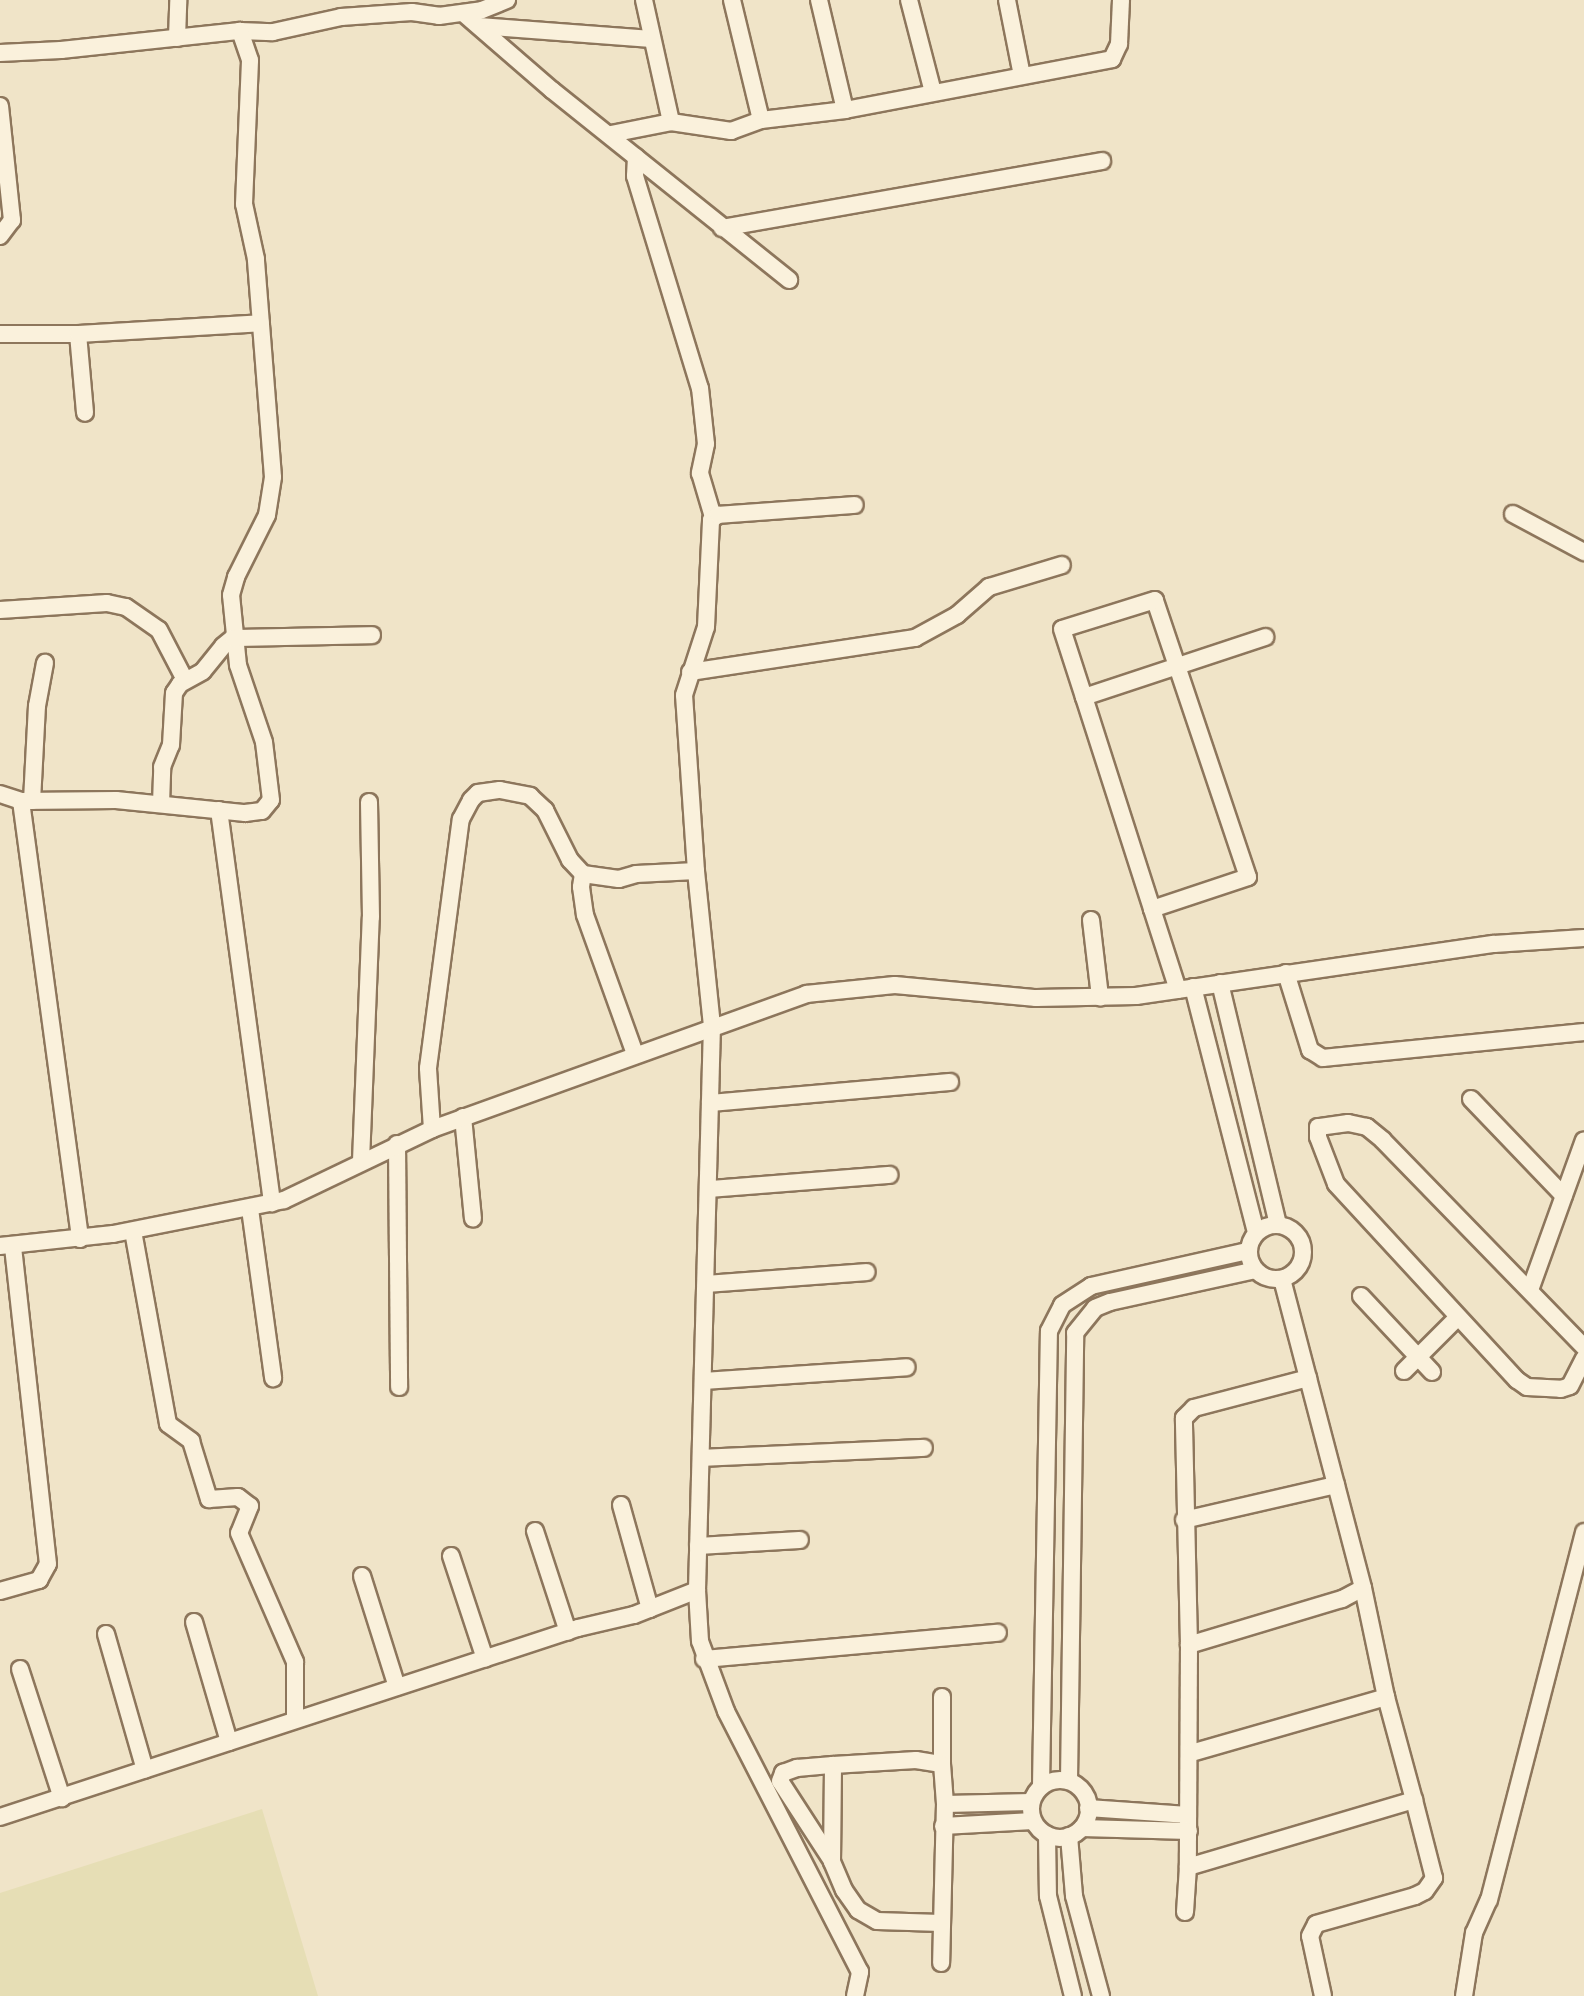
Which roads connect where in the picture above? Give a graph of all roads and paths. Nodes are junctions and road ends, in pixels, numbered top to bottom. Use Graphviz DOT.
graph roads {
  1 [pos="178,0"];
  2 [pos="507,0"];
  3 [pos="644,0"];
  4 [pos="732,0"];
  5 [pos="819,0"];
  6 [pos="909,0"];
  7 [pos="1007,0"];
  8 [pos="1121,0"];
  9 [pos="463,13"];
  10 [pos="479,26"];
  11 [pos="240,31"];
  12 [pos="177,38"];
  13 [pos="652,39"];
  14 [pos="0,53"];
  15 [pos="1022,76"];
  16 [pos="933,92"];
  17 [pos="0,106"];
  18 [pos="845,110"];
  19 [pos="761,120"];
  20 [pos="671,122"];
  21 [pos="611,134"];
  22 [pos="636,157"];
  23 [pos="1102,161"];
  24 [pos="722,228"];
  25 [pos="0,236"];
  26 [pos="789,280"];
  27 [pos="261,323"];
  28 [pos="0,334"];
  29 [pos="78,334"];
  30 [pos="85,413"];
  31 [pos="855,505"];
  32 [pos="1513,514"];
  33 [pos="713,517"];
  34 [pos="1584,552"];
  35 [pos="1062,565"];
  36 [pos="0,610"];
  37 [pos="372,635"];
  38 [pos="1265,637"];
  39 [pos="233,638"];
  40 [pos="45,663"];
  41 [pos="1177,666"];
  42 [pos="690,672"];
  43 [pos="185,680"];
  44 [pos="1084,697"];
  45 [pos="0,792"];
  46 [pos="27,801"];
  47 [pos="369,802"];
  48 [pos="161,804"];
  49 [pos="219,810"];
  50 [pos="696,871"];
  51 [pos="583,874"];
  52 [pos="1152,909"];
  53 [pos="1091,920"];
  54 [pos="1584,938"];
  55 [pos="1286,973"];
  56 [pos="1220,983"];
  57 [pos="1186,988"];
  58 [pos="1100,997"];
  59 [pos="712,1026"];
  60 [pos="1584,1032"];
  61 [pos="635,1054"];
  62 [pos="950,1082"];
  63 [pos="1471,1099"];
  64 [pos="710,1103"];
  65 [pos="463,1117"];
  66 [pos="1254,1121"];
  67 [pos="1229,1128"];
  68 [pos="432,1129"];
  69 [pos="1584,1140"];
  70 [pos="397,1144"];
  71 [pos="361,1161"];
  72 [pos="889,1175"];
  73 [pos="710,1189"];
  74 [pos="1564,1196"];
  75 [pos="272,1203"];
  76 [pos="250,1209"];
  77 [pos="473,1219"];
  78 [pos="1278,1224"];
  79 [pos="133,1231"];
  80 [pos="1256,1232"];
  81 [pos="80,1239"];
  82 [pos="7,1246"];
  83 [pos="1248,1251"];
  84 [pos="1255,1270"];
  85 [pos="867,1272"];
  86 [pos="1153,1272"];
  87 [pos="1282,1279"];
  88 [pos="707,1284"];
  89 [pos="1530,1290"];
  90 [pos="1157,1291"];
  91 [pos="1361,1296"];
  92 [pos="1458,1317"];
  93 [pos="1584,1347"];
  94 [pos="1417,1358"];
  95 [pos="1584,1358"];
  96 [pos="907,1367"];
  97 [pos="1404,1371"];
  98 [pos="1432,1372"];
  99 [pos="273,1378"];
  100 [pos="1308,1378"];
  101 [pos="704,1381"];
  102 [pos="399,1387"];
  103 [pos="924,1448"];
  104 [pos="702,1458"];
  105 [pos="1336,1485"];
  106 [pos="621,1505"];
  107 [pos="1184,1520"];
  108 [pos="535,1531"];
  109 [pos="1584,1532"];
  110 [pos="800,1540"];
  111 [pos="698,1546"];
  112 [pos="451,1556"];
  113 [pos="362,1576"];
  114 [pos="1363,1588"];
  115 [pos="697,1590"];
  116 [pos="0,1591"];
  117 [pos="650,1609"];
  118 [pos="194,1622"];
  119 [pos="568,1632"];
  120 [pos="998,1633"];
  121 [pos="106,1634"];
  122 [pos="1189,1645"];
  123 [pos="485,1659"];
  124 [pos="704,1659"];
  125 [pos="20,1669"];
  126 [pos="397,1687"];
  127 [pos="942,1697"];
  128 [pos="1386,1697"];
  129 [pos="295,1719"];
  130 [pos="229,1742"];
  131 [pos="1191,1753"];
  132 [pos="942,1764"];
  133 [pos="833,1765"];
  134 [pos="145,1770"];
  135 [pos="1069,1781"];
  136 [pos="1041,1786"];
  137 [pos="62,1798"];
  138 [pos="1414,1800"];
  139 [pos="1031,1802"];
  140 [pos="945,1804"];
  141 [pos="1088,1808"];
  142 [pos="0,1817"];
  143 [pos="1033,1821"];
  144 [pos="1188,1823"];
  145 [pos="943,1826"];
  146 [pos="1076,1832"];
  147 [pos="1047,1835"];
  148 [pos="832,1862"];
  149 [pos="1188,1867"];
  150 [pos="1185,1912"];
  151 [pos="941,1923"];
  152 [pos="941,1963"];
  153 [pos="855,1996"];
  154 [pos="1073,1996"];
  155 [pos="1101,1996"];
  156 [pos="1323,1996"];
  157 [pos="1464,1996"];
  1 -- 12 [label="street"];
  2 -- 9 [label="street"];
  3 -- 13 [label="street"];
  4 -- 19 [label="street"];
  5 -- 18 [label="street"];
  6 -- 16 [label="street"];
  7 -- 15 [label="street"];
  8 -- 15 [label="street"];
  9 -- 10 [label="street"];
  9 -- 11 [label="street"];
  10 -- 13 [label="street"];
  10 -- 21 [label="street"];
  11 -- 12 [label="street"];
  11 -- 27 [label="street"];
  12 -- 14 [label="street"];
  13 -- 20 [label="street"];
  15 -- 16 [label="street"];
  16 -- 18 [label="street"];
  17 -- 25 [label="street"];
  18 -- 19 [label="street"];
  19 -- 20 [label="street"];
  20 -- 21 [label="street"];
  21 -- 22 [label="street"];
  22 -- 24 [label="street"];
  22 -- 33 [label="street"];
  23 -- 24 [label="street"];
  24 -- 26 [label="street"];
  27 -- 29 [label="street"];
  27 -- 39 [label="street"];
  28 -- 29 [label="street"];
  29 -- 30 [label="street"];
  31 -- 33 [label="street"];
  32 -- 34 [label="street"];
  33 -- 42 [label="street"];
  35 -- 42 [label="street"];
  36 -- 43 [label="street"];
  37 -- 39 [label="street"];
  38 -- 41 [label="street"];
  39 -- 43 [label="street"];
  39 -- 49 [label="street"];
  40 -- 46 [label="street"];
  41 -- 44 [label="street"];
  41 -- 44 [label="street"];
  41 -- 52 [label="street"];
  42 -- 50 [label="street"];
  43 -- 48 [label="street"];
  44 -- 52 [label="street"];
  45 -- 46 [label="street"];
  46 -- 48 [label="street"];
  46 -- 81 [label="street"];
  47 -- 71 [label="street"];
  48 -- 49 [label="street"];
  49 -- 75 [label="street"];
  50 -- 51 [label="street"];
  50 -- 59 [label="street"];
  51 -- 61 [label="street"];
  51 -- 68 [label="street"];
  52 -- 57 [label="street"];
  53 -- 58 [label="street"];
  54 -- 55 [label="street"];
  55 -- 56 [label="street"];
  55 -- 60 [label="street"];
  56 -- 57 [label="street"];
  56 -- 66 [label="street"];
  57 -- 58 [label="street"];
  57 -- 67 [label="street"];
  58 -- 59 [label="street"];
  59 -- 61 [label="street"];
  59 -- 64 [label="street"];
  61 -- 65 [label="street"];
  62 -- 64 [label="street"];
  63 -- 74 [label="street"];
  64 -- 73 [label="street"];
  65 -- 68 [label="street"];
  65 -- 77 [label="street"];
  66 -- 67 [label="street"];
  66 -- 78 [label="street"];
  67 -- 80 [label="street"];
  68 -- 70 [label="street"];
  69 -- 74 [label="street"];
  70 -- 71 [label="street"];
  70 -- 102 [label="street"];
  71 -- 75 [label="street"];
  72 -- 73 [label="street"];
  73 -- 88 [label="street"];
  74 -- 89 [label="street"];
  75 -- 76 [label="street"];
  76 -- 79 [label="street"];
  76 -- 99 [label="street"];
  78 -- 80 [label="street"];
  78 -- 87 [label="street"];
  79 -- 81 [label="street"];
  79 -- 129 [label="street"];
  80 -- 83 [label="street"];
  81 -- 82 [label="street"];
  82 -- 116 [label="street"];
  83 -- 84 [label="street"];
  83 -- 86 [label="street"];
  84 -- 87 [label="street"];
  84 -- 90 [label="street"];
  85 -- 88 [label="street"];
  86 -- 90 [label="street"];
  86 -- 136 [label="street"];
  87 -- 100 [label="street"];
  88 -- 101 [label="street"];
  89 -- 92 [label="street"];
  89 -- 93 [label="street"];
  90 -- 135 [label="street"];
  91 -- 94 [label="street"];
  92 -- 94 [label="street"];
  92 -- 95 [label="street"];
  94 -- 97 [label="street"];
  94 -- 98 [label="street"];
  96 -- 101 [label="street"];
  100 -- 105 [label="street"];
  100 -- 107 [label="street"];
  101 -- 104 [label="street"];
  103 -- 104 [label="street"];
  104 -- 111 [label="street"];
  105 -- 107 [label="street"];
  105 -- 114 [label="street"];
  106 -- 117 [label="street"];
  107 -- 122 [label="street"];
  108 -- 119 [label="street"];
  109 -- 157 [label="street"];
  110 -- 111 [label="street"];
  111 -- 115 [label="street"];
  112 -- 123 [label="street"];
  113 -- 126 [label="street"];
  114 -- 122 [label="street"];
  114 -- 128 [label="street"];
  115 -- 117 [label="street"];
  115 -- 124 [label="street"];
  117 -- 119 [label="street"];
  118 -- 130 [label="street"];
  119 -- 123 [label="street"];
  120 -- 124 [label="street"];
  121 -- 134 [label="street"];
  122 -- 131 [label="street"];
  123 -- 126 [label="street"];
  124 -- 153 [label="street"];
  125 -- 137 [label="street"];
  126 -- 129 [label="street"];
  127 -- 132 [label="street"];
  128 -- 131 [label="street"];
  128 -- 138 [label="street"];
  129 -- 130 [label="street"];
  130 -- 134 [label="street"];
  131 -- 144 [label="street"];
  132 -- 133 [label="street"];
  132 -- 140 [label="street"];
  133 -- 148 [label="street"];
  133 -- 148 [label="street"];
  134 -- 137 [label="street"];
  135 -- 136 [label="street"];
  135 -- 141 [label="street"];
  136 -- 139 [label="street"];
  137 -- 142 [label="street"];
  138 -- 149 [label="street"];
  138 -- 156 [label="street"];
  139 -- 140 [label="street"];
  139 -- 143 [label="street"];
  140 -- 145 [label="street"];
  141 -- 144 [label="street"];
  141 -- 146 [label="street"];
  143 -- 145 [label="street"];
  143 -- 147 [label="street"];
  144 -- 146 [label="street"];
  144 -- 149 [label="street"];
  145 -- 151 [label="street"];
  146 -- 147 [label="street"];
  146 -- 155 [label="street"];
  147 -- 154 [label="street"];
  148 -- 151 [label="street"];
  149 -- 150 [label="street"];
  151 -- 152 [label="street"];
}
